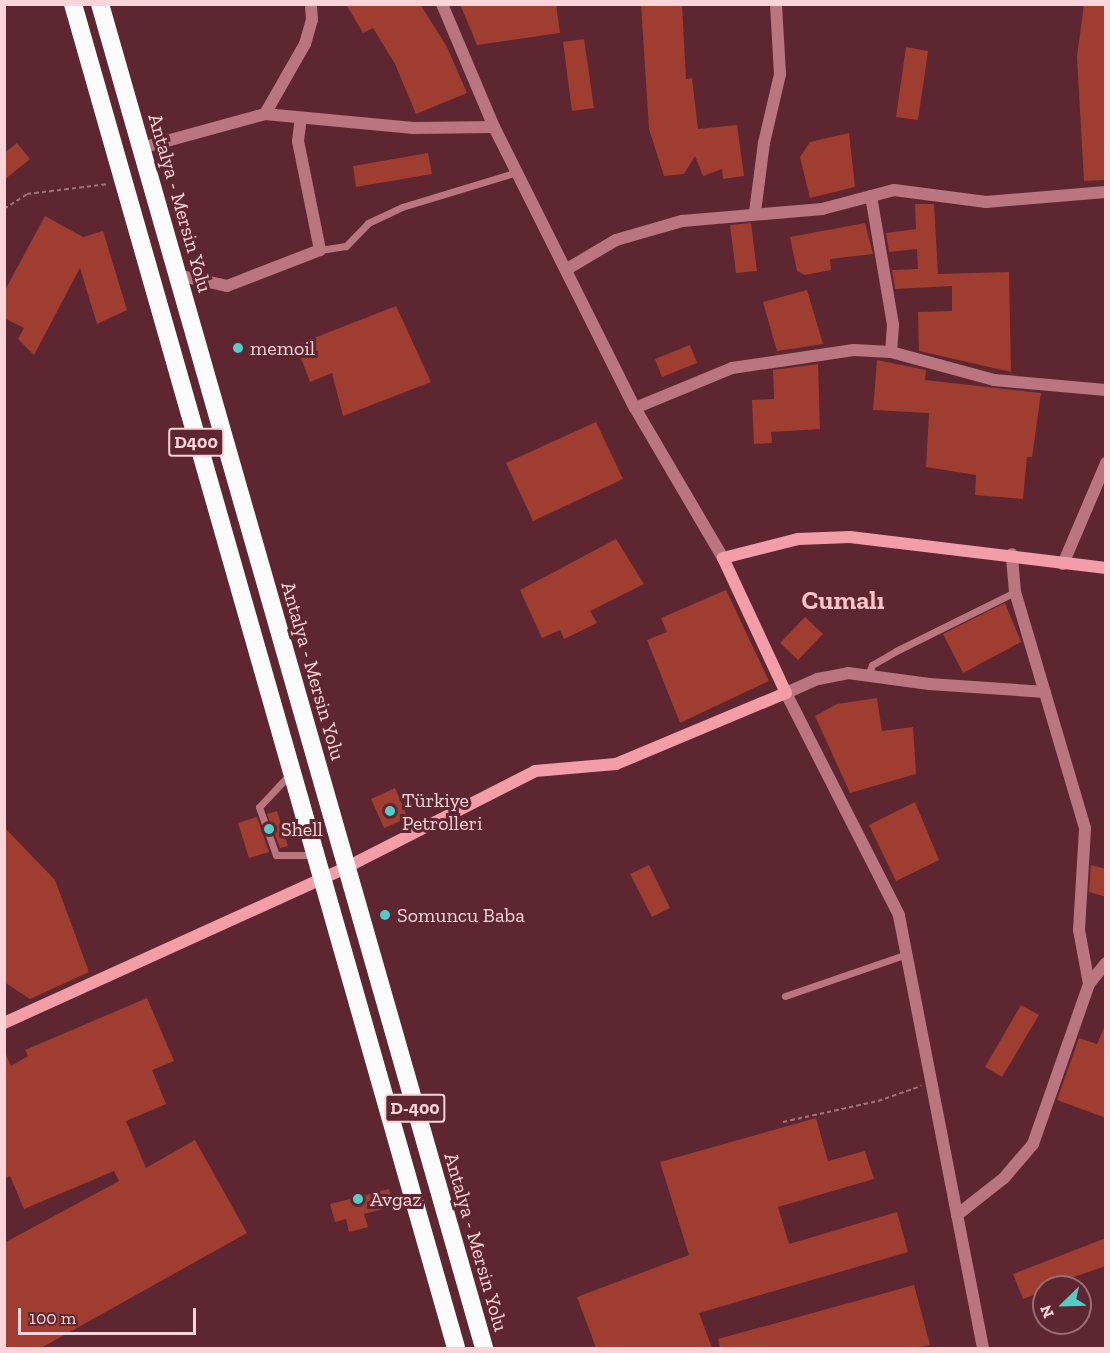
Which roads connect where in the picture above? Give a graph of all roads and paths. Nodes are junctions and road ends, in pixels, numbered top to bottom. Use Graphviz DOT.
graph roads {
  1 [pos="73,4"];
  2 [pos="100,4"];
  3 [pos="311,4"];
  4 [pos="442,4"];
  5 [pos="776,4"];
  6 [pos="265,114"];
  7 [pos="301,118"];
  8 [pos="494,127"];
  9 [pos="141,148"];
  10 [pos="517,172"];
  11 [pos="123,182"];
  12 [pos="1106,192"];
  13 [pos="870,196"];
  14 [pos="4,209"];
  15 [pos="755,212"];
  16 [pos="320,250"];
  17 [pos="567,269"];
  18 [pos="177,275"];
  19 [pos="891,352"];
  20 [pos="1106,390"];
  21 [pos="635,408"];
  22 [pos="1106,463"];
  23 [pos="1012,554"];
  24 [pos="723,558"];
  25 [pos="1063,564"];
  26 [pos="1106,568"];
  27 [pos="1015,592"];
  28 [pos="868,675"];
  29 [pos="786,693"];
  30 [pos="1045,693"];
  31 [pos="290,774"];
  32 [pos="313,855"];
  33 [pos="345,868"];
  34 [pos="320,879"];
  35 [pos="906,954"];
  36 [pos="1106,963"];
  37 [pos="1089,984"];
  38 [pos="785,996"];
  39 [pos="4,1023"];
  40 [pos="929,1083"];
  41 [pos="783,1122"];
  42 [pos="957,1215"];
  43 [pos="456,1348"];
  44 [pos="484,1348"];
  45 [pos="983,1348"];
  1 -- 11 [label="highway, D400"];
  2 -- 9 [label="highway, Antalya - Mersin Yolu / D400"];
  3 -- 6 [label="street"];
  4 -- 8 [label="street"];
  5 -- 15 [label="street"];
  6 -- 7 [label="street"];
  6 -- 9 [label="street"];
  7 -- 8 [label="street"];
  7 -- 16 [label="street"];
  8 -- 10 [label="street"];
  9 -- 18 [label="highway, Antalya - Mersin Yolu / D400"];
  10 -- 16 [label="lane"];
  10 -- 17 [label="street"];
  11 -- 14 [label="path"];
  11 -- 31 [label="highway, D400"];
  12 -- 13 [label="street"];
  13 -- 15 [label="street"];
  13 -- 19 [label="street"];
  15 -- 17 [label="street"];
  16 -- 18 [label="street"];
  17 -- 21 [label="street"];
  18 -- 33 [label="highway, Antalya - Mersin Yolu / D400"];
  19 -- 20 [label="street"];
  19 -- 21 [label="street"];
  21 -- 24 [label="street"];
  22 -- 25 [label="street"];
  23 -- 24 [label="street"];
  23 -- 25 [label="street"];
  23 -- 27 [label="street"];
  24 -- 29 [label="street"];
  25 -- 26 [label="street"];
  27 -- 28 [label="lane"];
  27 -- 30 [label="street"];
  28 -- 29 [label="street"];
  28 -- 30 [label="street"];
  29 -- 33 [label="street"];
  29 -- 35 [label="street"];
  30 -- 37 [label="street"];
  31 -- 32 [label="highway, D400"];
  31 -- 32 [label="lane"];
  32 -- 34 [label="highway, D400"];
  33 -- 34 [label="street"];
  33 -- 44 [label="highway, Antalya - Mersin Yolu / D-400"];
  34 -- 39 [label="street"];
  34 -- 43 [label="highway, D400"];
  35 -- 38 [label="lane"];
  35 -- 40 [label="street"];
  36 -- 37 [label="street"];
  37 -- 42 [label="street"];
  40 -- 41 [label="path"];
  40 -- 42 [label="street"];
  42 -- 45 [label="street"];
}
